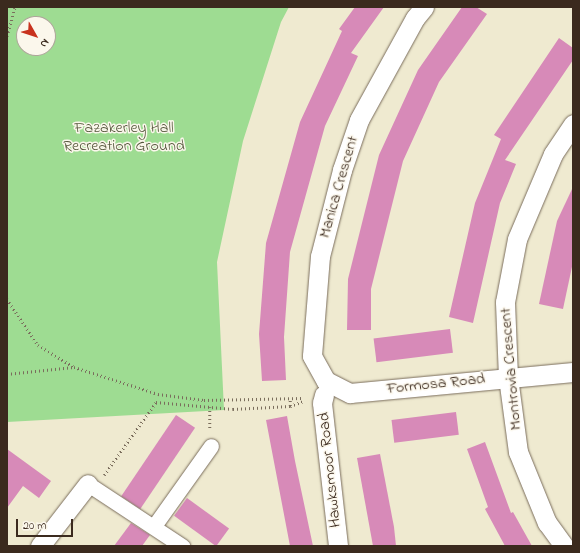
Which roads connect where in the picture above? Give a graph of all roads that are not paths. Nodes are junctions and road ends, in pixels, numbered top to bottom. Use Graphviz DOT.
graph roads {
  1 [pos="424,7"];
  2 [pos="573,124"];
  3 [pos="573,372"];
  4 [pos="508,377"];
  5 [pos="325,388"];
  6 [pos="211,446"];
  7 [pos="92,486"];
  8 [pos="154,526"];
  9 [pos="43,545"];
  10 [pos="182,546"];
  11 [pos="338,546"];
  12 [pos="564,546"];
  1 -- 5 [label="street, Manica Crescent"];
  2 -- 4 [label="street, Montrovia Crescent"];
  3 -- 4 [label="street, Formosa Road"];
  4 -- 5 [label="street, Formosa Road"];
  4 -- 12 [label="street, Montrovia Crescent"];
  5 -- 11 [label="street, Hawksmoor Road"];
  6 -- 8 [label="street"];
  7 -- 8 [label="street"];
  7 -- 9 [label="street"];
  8 -- 10 [label="street"];
}
